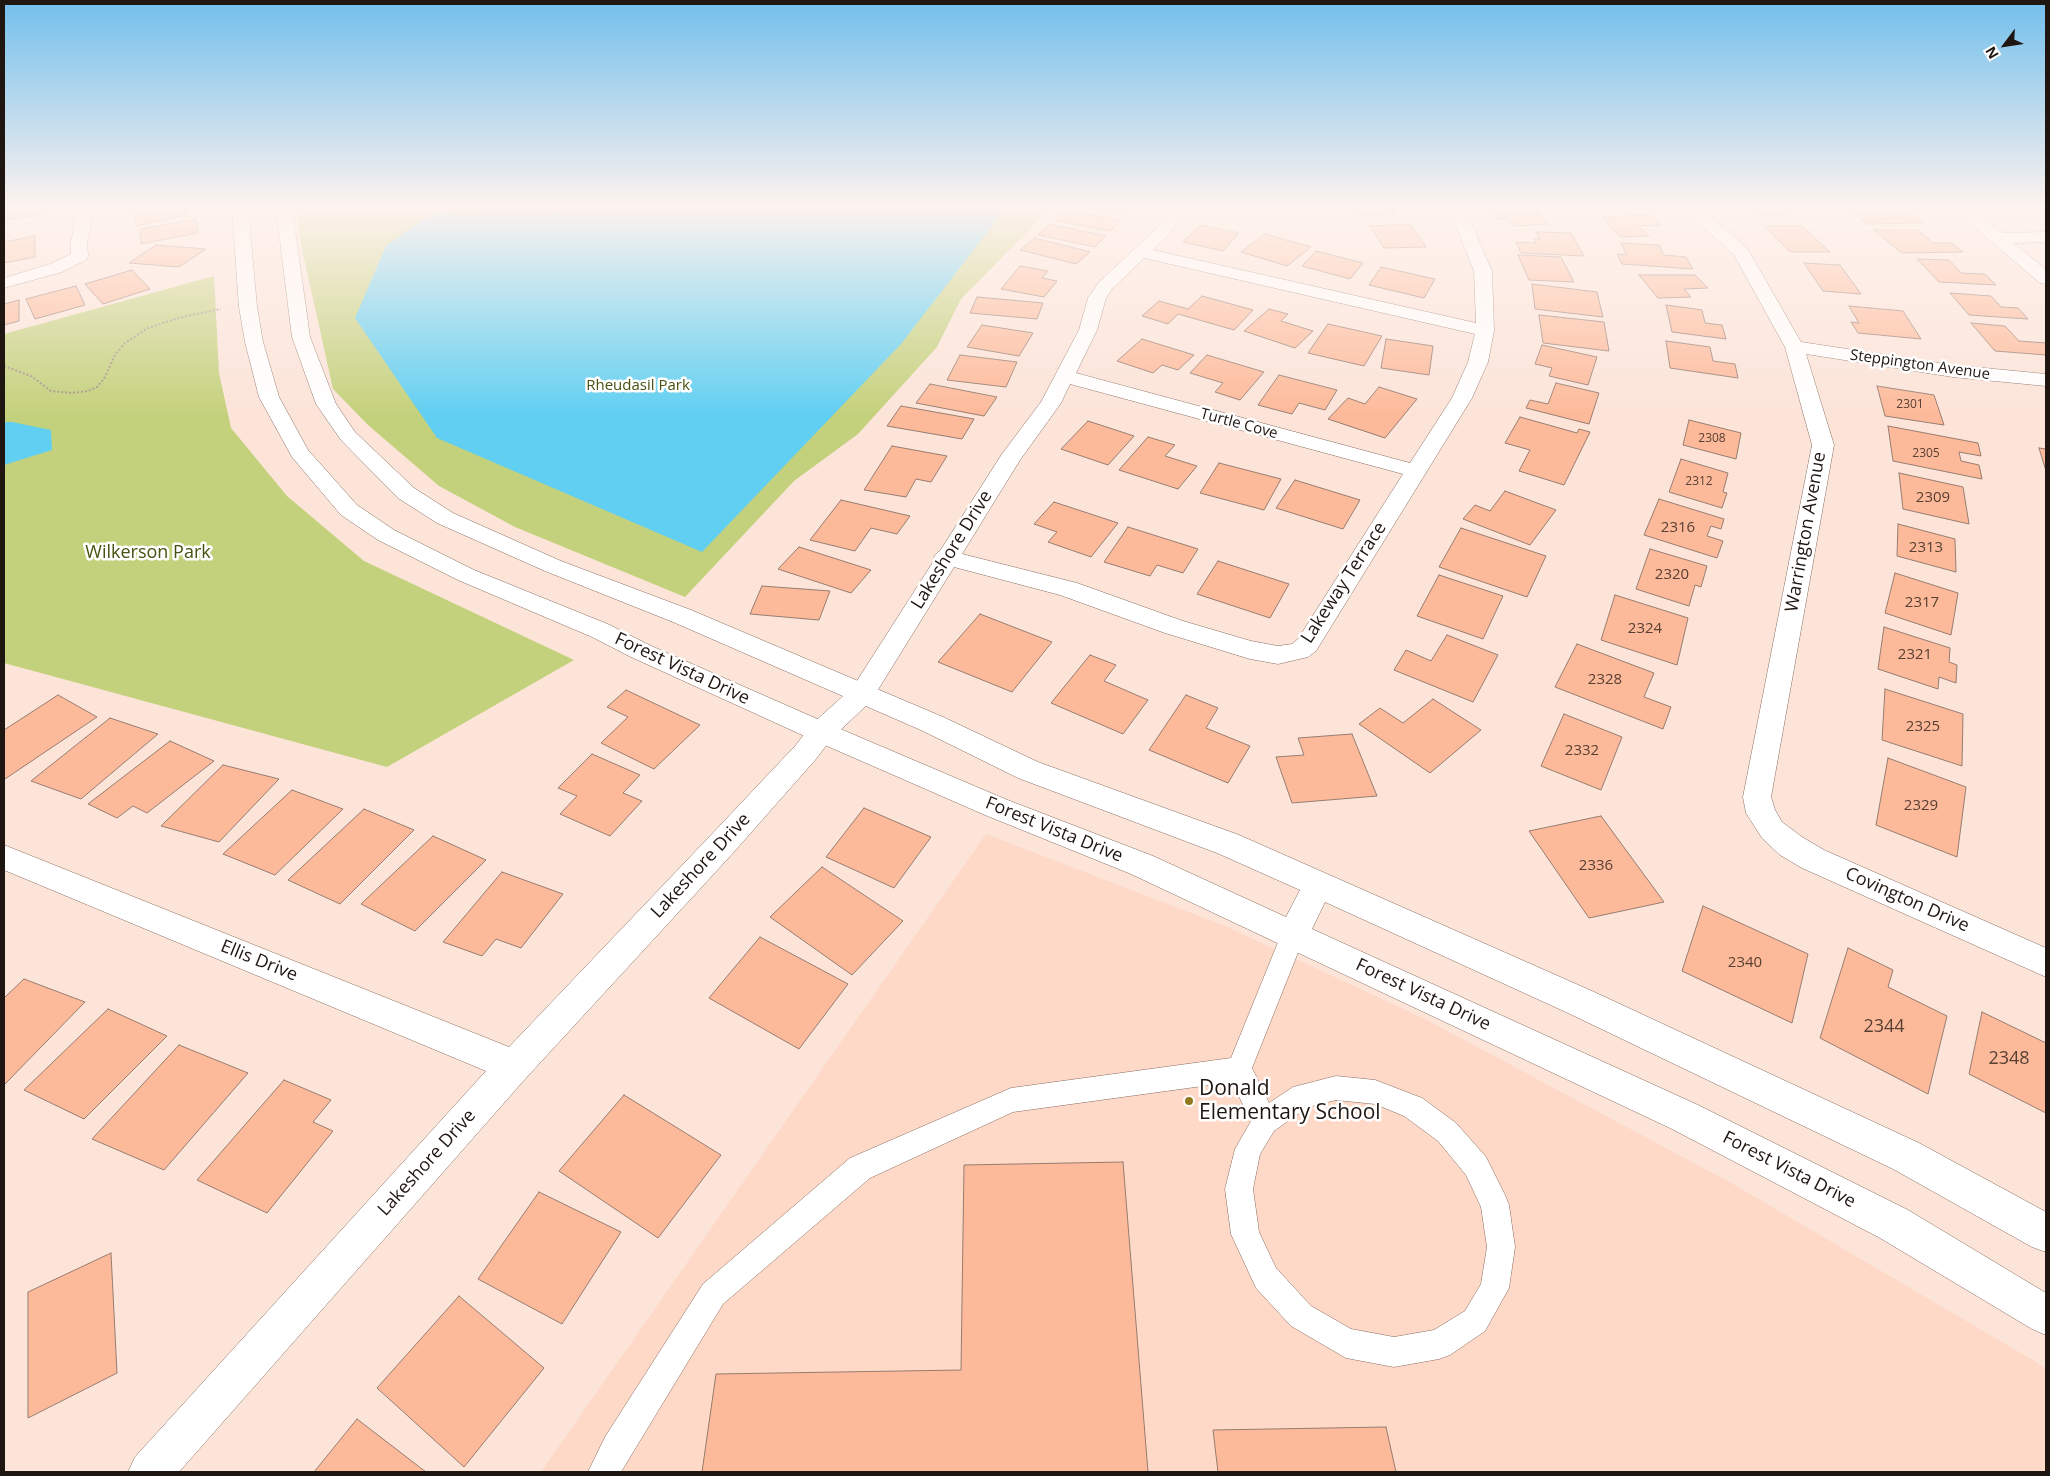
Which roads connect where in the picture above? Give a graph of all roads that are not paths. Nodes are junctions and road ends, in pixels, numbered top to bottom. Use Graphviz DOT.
graph roads {
  1 [pos="25,277"];
  2 [pos="246,277"];
  3 [pos="293,277"];
  4 [pos="1115,277"];
  5 [pos="1249,277"];
  6 [pos="1483,277"];
  7 [pos="1755,277"];
  8 [pos="4,283"];
  9 [pos="1485,331"];
  10 [pos="1794,346"];
  11 [pos="1063,376"];
  12 [pos="2046,380"];
  13 [pos="1415,471"];
  14 [pos="946,557"];
  15 [pos="862,694"];
  16 [pos="821,732"];
  17 [pos="1772,830"];
  18 [pos="4,857"];
  19 [pos="1318,884"];
  20 [pos="1293,935"];
  21 [pos="2046,963"];
  22 [pos="514,1066"];
  23 [pos="1238,1069"];
  24 [pos="1265,1122"];
  25 [pos="2046,1233"];
  26 [pos="2046,1315"];
  27 [pos="150,1472"];
  28 [pos="604,1472"];
  1 -- 8 [label="street"];
  2 -- 16 [label="street, Forest Vista Drive"];
  3 -- 15 [label="street"];
  4 -- 11 [label="street, Lakeshore Drive"];
  5 -- 9 [label="street"];
  6 -- 9 [label="street, Lakeway Terrace"];
  7 -- 10 [label="street, Warrington Avenue"];
  9 -- 13 [label="street, Lakeway Terrace"];
  10 -- 12 [label="street, Steppington Avenue"];
  10 -- 17 [label="street, Warrington Avenue"];
  11 -- 13 [label="street, Turtle Cove"];
  11 -- 14 [label="street, Lakeshore Drive"];
  13 -- 14 [label="street, Lakeway Terrace"];
  14 -- 15 [label="street, Lakeshore Drive"];
  15 -- 16 [label="street, Lakeshore Drive"];
  15 -- 19 [label="street"];
  16 -- 20 [label="street, Forest Vista Drive"];
  16 -- 22 [label="street, Lakeshore Drive"];
  17 -- 21 [label="street, Covington Drive"];
  18 -- 22 [label="street, Ellis Drive"];
  19 -- 20 [label="street"];
  19 -- 25 [label="street"];
  20 -- 23 [label="lane"];
  20 -- 26 [label="street, Forest Vista Drive"];
  22 -- 27 [label="street, Lakeshore Drive"];
  23 -- 24 [label="lane"];
  23 -- 28 [label="lane"];
  24 -- 24 [label="lane"];
}
